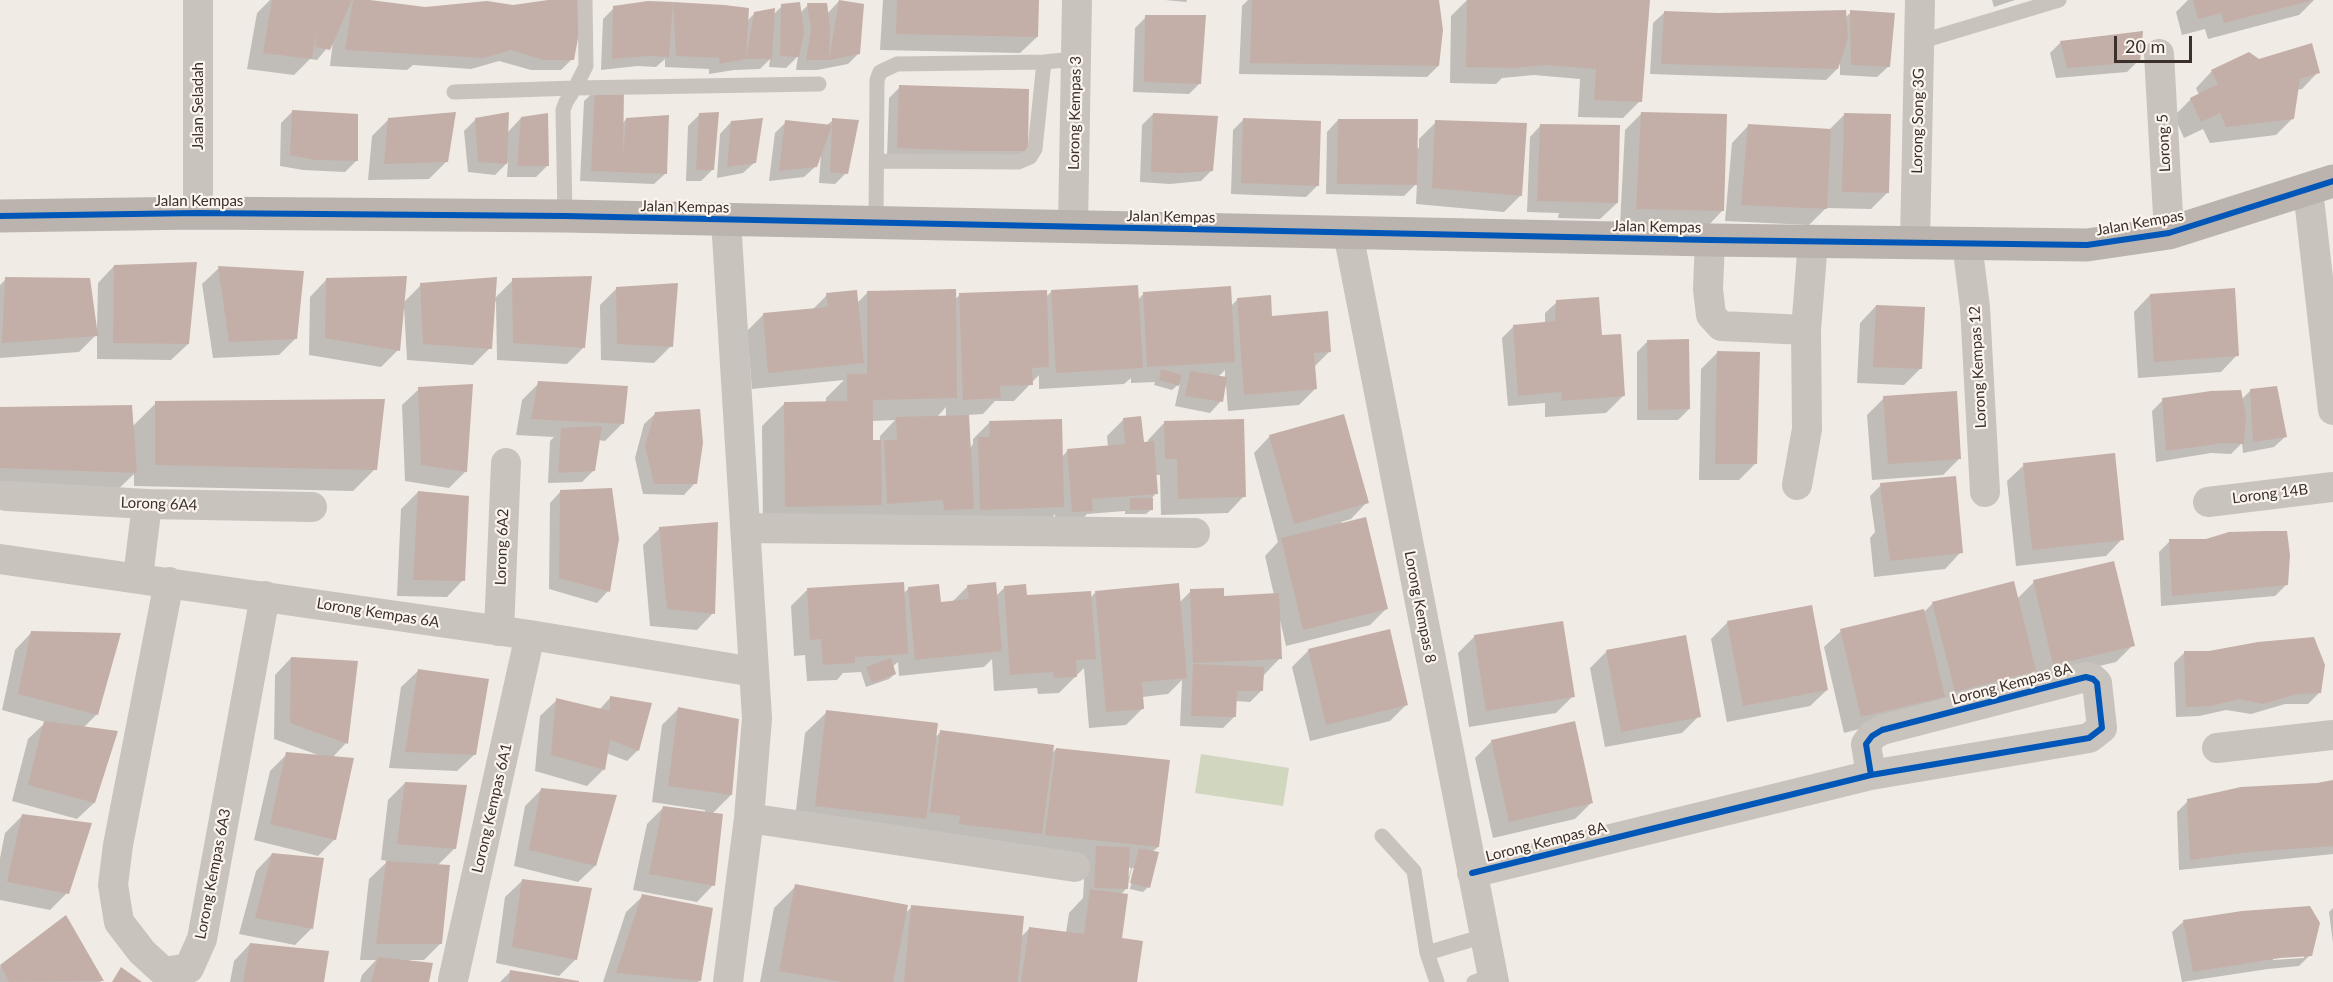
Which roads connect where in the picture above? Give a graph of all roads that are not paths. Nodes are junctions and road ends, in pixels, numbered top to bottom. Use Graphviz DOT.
graph roads {
  1 [pos="198,0"];
  2 [pos="585,0"];
  3 [pos="1077,0"];
  4 [pos="1920,0"];
  5 [pos="2059,0"];
  6 [pos="1919,42"];
  7 [pos="2159,54"];
  8 [pos="1075,59"];
  9 [pos="1044,62"];
  10 [pos="819,84"];
  11 [pos="575,88"];
  12 [pos="454,92"];
  13 [pos="878,161"];
  14 [pos="2320,185"];
  15 [pos="198,213"];
  16 [pos="0,216"];
  17 [pos="565,216"];
  18 [pos="726,220"];
  19 [pos="876,222"];
  20 [pos="1073,227"];
  21 [pos="1348,232"];
  22 [pos="2169,232"];
  23 [pos="1710,240"];
  24 [pos="1813,241"];
  25 [pos="1916,242"];
  26 [pos="1968,243"];
  27 [pos="1806,330"];
  28 [pos="2333,410"];
  29 [pos="506,463"];
  30 [pos="1797,485"];
  31 [pos="2333,487"];
  32 [pos="1985,492"];
  33 [pos="6,496"];
  34 [pos="2208,502"];
  35 [pos="147,504"];
  36 [pos="312,507"];
  37 [pos="746,528"];
  38 [pos="1195,533"];
  39 [pos="0,559"];
  40 [pos="138,577"];
  41 [pos="169,582"];
  42 [pos="266,596"];
  43 [pos="499,631"];
  44 [pos="530,635"];
  45 [pos="754,672"];
  46 [pos="2333,735"];
  47 [pos="2217,748"];
  48 [pos="1871,775"];
  49 [pos="749,818"];
  50 [pos="1382,836"];
  51 [pos="1075,867"];
  52 [pos="1472,873"];
  53 [pos="1484,936"];
  54 [pos="1427,953"];
  55 [pos="453,980"];
  56 [pos="1487,980"];
  57 [pos="728,982"];
  58 [pos="1437,982"];
  1 -- 15 [label="street, Jalan Seladah"];
  2 -- 11 [label="lane"];
  3 -- 8 [label="street, Lorong Kempas 3"];
  4 -- 6 [label="street, Lorong Song 3G"];
  5 -- 6 [label="lane"];
  6 -- 25 [label="street, Lorong Song 3G"];
  7 -- 22 [label="street, Lorong 5"];
  8 -- 9 [label="lane"];
  8 -- 20 [label="street, Lorong Kempas 3"];
  9 -- 13 [label="lane"];
  9 -- 13 [label="lane"];
  10 -- 11 [label="lane"];
  11 -- 12 [label="lane"];
  11 -- 17 [label="lane"];
  13 -- 19 [label="lane"];
  14 -- 22 [label="street, Jalan Kempas"];
  14 -- 28 [label="street"];
  15 -- 16 [label="street, Jalan Kempas"];
  15 -- 17 [label="street, Jalan Kempas"];
  17 -- 18 [label="street, Jalan Kempas"];
  18 -- 19 [label="street, Jalan Kempas"];
  18 -- 37 [label="street"];
  19 -- 20 [label="street, Jalan Kempas"];
  20 -- 21 [label="street, Jalan Kempas"];
  21 -- 23 [label="street, Jalan Kempas"];
  21 -- 52 [label="street, Lorong Kempas 8"];
  22 -- 26 [label="street, Jalan Kempas"];
  23 -- 24 [label="street, Jalan Kempas"];
  23 -- 27 [label="street"];
  24 -- 25 [label="street, Jalan Kempas"];
  24 -- 27 [label="street"];
  25 -- 26 [label="street, Jalan Kempas"];
  26 -- 32 [label="street, Lorong Kempas 12"];
  27 -- 30 [label="street"];
  29 -- 43 [label="street, Lorong 6A2"];
  31 -- 34 [label="street, Lorong 14B"];
  33 -- 35 [label="street, Lorong 6A4"];
  35 -- 36 [label="street, Lorong 6A4"];
  35 -- 40 [label="street"];
  37 -- 38 [label="street"];
  37 -- 45 [label="street"];
  39 -- 40 [label="street, Lorong Kempas 6A"];
  40 -- 41 [label="street, Lorong Kempas 6A"];
  41 -- 42 [label="street, Lorong Kempas 6A"];
  41 -- 42 [label="street, Lorong Kempas 6A3"];
  42 -- 43 [label="street, Lorong Kempas 6A"];
  43 -- 44 [label="street, Lorong Kempas 6A"];
  44 -- 45 [label="street, Lorong Kempas 6A"];
  44 -- 55 [label="street, Lorong Kempas 6A1"];
  45 -- 49 [label="street"];
  46 -- 47 [label="street"];
  48 -- 48 [label="street, Lorong Kempas 8A"];
  48 -- 52 [label="street, Lorong Kempas 8A"];
  49 -- 51 [label="street"];
  49 -- 57 [label="street"];
  50 -- 54 [label="lane"];
  52 -- 53 [label="street, Lorong Kempas 8"];
  53 -- 54 [label="lane"];
  53 -- 56 [label="street, Lorong Kempas 8"];
  54 -- 58 [label="lane"];
}
